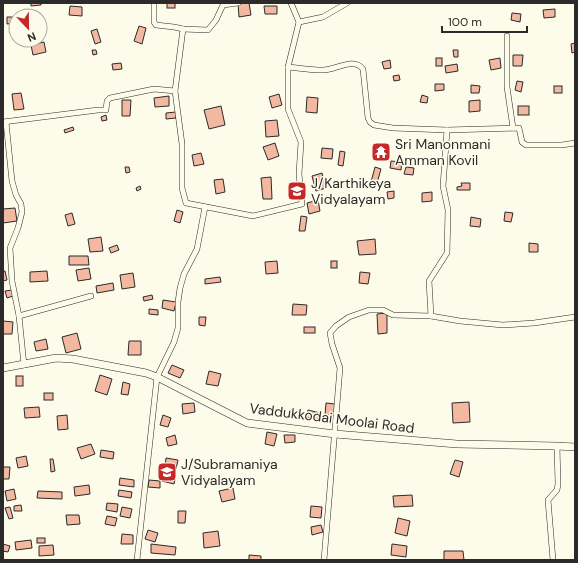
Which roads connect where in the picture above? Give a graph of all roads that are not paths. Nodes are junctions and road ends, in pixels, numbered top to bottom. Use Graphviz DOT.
graph roads {
  1 [pos="154,3"];
  2 [pos="238,3"];
  3 [pos="291,3"];
  4 [pos="347,3"];
  5 [pos="299,22"];
  6 [pos="183,30"];
  7 [pos="507,36"];
  8 [pos="288,67"];
  9 [pos="175,91"];
  10 [pos="5,122"];
  11 [pos="513,128"];
  12 [pos="447,130"];
  13 [pos="575,144"];
  14 [pos="206,207"];
  15 [pos="91,296"];
  16 [pos="19,316"];
  17 [pos="432,316"];
  18 [pos="575,317"];
  19 [pos="24,365"];
  20 [pos="3,368"];
  21 [pos="157,377"];
  22 [pos="335,434"];
  23 [pos="557,446"];
  24 [pos="575,447"];
  25 [pos="137,560"];
  26 [pos="324,560"];
  27 [pos="553,560"];
  1 -- 6 [label="street"];
  2 -- 6 [label="street"];
  3 -- 5 [label="street"];
  4 -- 5 [label="street"];
  5 -- 8 [label="street"];
  6 -- 9 [label="street"];
  7 -- 11 [label="street"];
  8 -- 12 [label="street"];
  8 -- 14 [label="street"];
  9 -- 10 [label="street"];
  9 -- 14 [label="street"];
  10 -- 16 [label="street"];
  11 -- 12 [label="street"];
  11 -- 13 [label="street"];
  12 -- 17 [label="street"];
  14 -- 21 [label="street"];
  15 -- 16 [label="street"];
  16 -- 19 [label="street"];
  17 -- 18 [label="street"];
  17 -- 22 [label="street"];
  19 -- 20 [label="street, Vaddukkodai Moolai Road"];
  19 -- 21 [label="street, Vaddukkodai Moolai Road"];
  21 -- 22 [label="street, Vaddukkodai Moolai Road"];
  21 -- 25 [label="street"];
  22 -- 23 [label="street, Vaddukkodai Moolai Road"];
  22 -- 26 [label="street"];
  23 -- 24 [label="street, Vaddukkodai Moolai Road"];
  23 -- 27 [label="street"];
}
